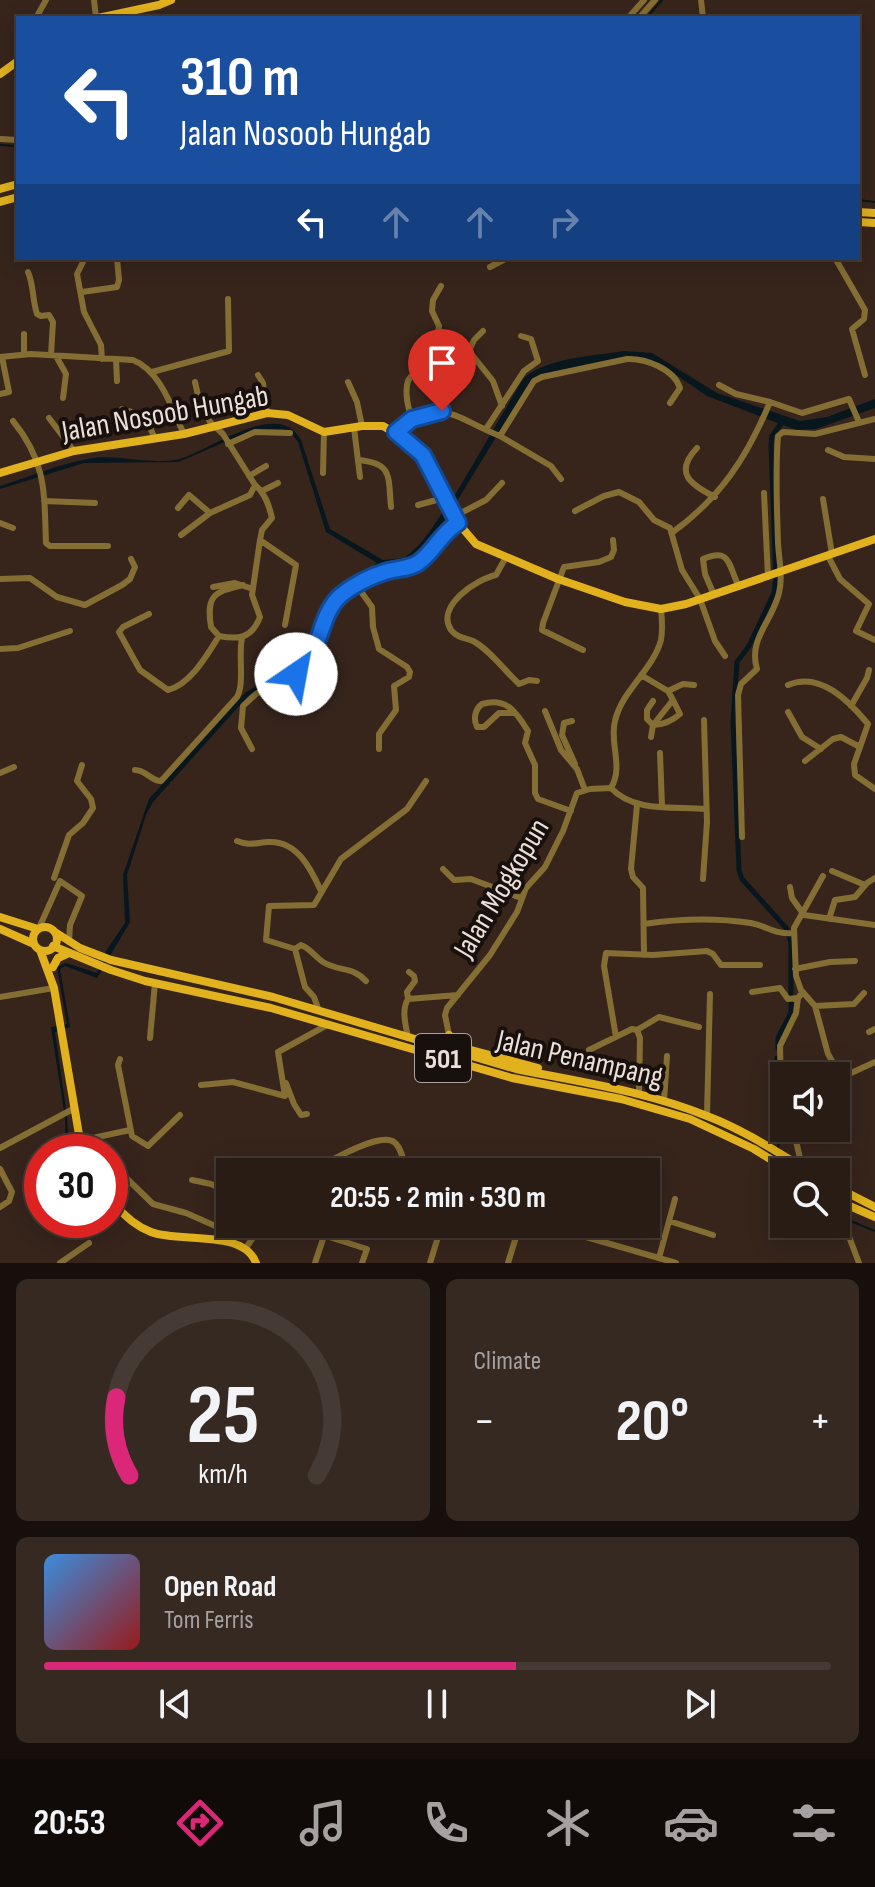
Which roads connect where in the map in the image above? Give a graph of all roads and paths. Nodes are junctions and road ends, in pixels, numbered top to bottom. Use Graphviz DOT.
graph roads {
  1 [pos="171,0"];
  2 [pos="644,0"];
  3 [pos="655,0"];
  4 [pos="107,16"];
  5 [pos="630,16"];
  6 [pos="641,16"];
  7 [pos="84,260"];
  8 [pos="117,260"];
  9 [pos="503,260"];
  10 [pos="836,260"];
  11 [pos="490,267"];
  12 [pos="28,272"];
  13 [pos="441,286"];
  14 [pos="82,292"];
  15 [pos="228,299"];
  16 [pos="483,331"];
  17 [pos="24,334"];
  18 [pos="521,336"];
  19 [pos="24,354"];
  20 [pos="54,355"];
  21 [pos="1,357"];
  22 [pos="102,359"];
  23 [pos="116,359"];
  24 [pos="152,372"];
  25 [pos="258,375"];
  26 [pos="865,375"];
  27 [pos="117,381"];
  28 [pos="195,382"];
  29 [pos="348,382"];
  30 [pos="719,385"];
  31 [pos="0,394"];
  32 [pos="63,398"];
  33 [pos="670,403"];
  34 [pos="769,405"];
  35 [pos="502,406"];
  36 [pos="122,409"];
  37 [pos="267,413"];
  38 [pos="49,418"];
  39 [pos="412,419"];
  40 [pos="858,419"];
  41 [pos="875,419"];
  42 [pos="13,421"];
  43 [pos="215,427"];
  44 [pos="358,427"];
  45 [pos="488,430"];
  46 [pos="324,432"];
  47 [pos="396,432"];
  48 [pos="290,433"];
  49 [pos="184,434"];
  50 [pos="500,436"];
  51 [pos="155,439"];
  52 [pos="228,443"];
  53 [pos="697,448"];
  54 [pos="828,450"];
  55 [pos="74,451"];
  56 [pos="875,459"];
  57 [pos="358,460"];
  58 [pos="38,464"];
  59 [pos="266,466"];
  60 [pos="0,473"];
  61 [pos="323,473"];
  62 [pos="249,476"];
  63 [pos="360,477"];
  64 [pos="561,479"];
  65 [pos="278,483"];
  66 [pos="502,483"];
  67 [pos="255,485"];
  68 [pos="262,491"];
  69 [pos="764,493"];
  70 [pos="715,497"];
  71 [pos="823,499"];
  72 [pos="44,501"];
  73 [pos="95,503"];
  74 [pos="418,505"];
  75 [pos="391,507"];
  76 [pos="178,508"];
  77 [pos="451,511"];
  78 [pos="575,511"];
  79 [pos="210,513"];
  80 [pos="0,523"];
  81 [pos="13,528"];
  82 [pos="673,532"];
  83 [pos="181,535"];
  84 [pos="875,539"];
  85 [pos="260,540"];
  86 [pos="613,540"];
  87 [pos="108,546"];
  88 [pos="830,555"];
  89 [pos="506,557"];
  90 [pos="131,559"];
  91 [pos="774,574"];
  92 [pos="0,579"];
  93 [pos="558,579"];
  94 [pos="243,585"];
  95 [pos="357,586"];
  96 [pos="213,587"];
  97 [pos="739,587"];
  98 [pos="253,589"];
  99 [pos="714,595"];
  100 [pos="700,599"];
  101 [pos="661,609"];
  102 [pos="149,614"];
  103 [pos="285,625"];
  104 [pos="70,631"];
  105 [pos="219,636"];
  106 [pos="242,638"];
  107 [pos="875,640"];
  108 [pos="0,649"];
  109 [pos="583,650"];
  110 [pos="725,656"];
  111 [pos="869,670"];
  112 [pos="641,675"];
  113 [pos="537,681"];
  114 [pos="694,685"];
  115 [pos="788,685"];
  116 [pos="668,691"];
  117 [pos="673,700"];
  118 [pos="653,701"];
  119 [pos="851,706"];
  120 [pos="545,711"];
  121 [pos="788,712"];
  122 [pos="515,713"];
  123 [pos="704,720"];
  124 [pos="572,721"];
  125 [pos="653,725"];
  126 [pos="651,737"];
  127 [pos="860,747"];
  128 [pos="252,749"];
  129 [pos="379,749"];
  130 [pos="821,749"];
  131 [pos="660,753"];
  132 [pos="805,761"];
  133 [pos="82,765"];
  134 [pos="14,767"];
  135 [pos="577,769"];
  136 [pos="135,770"];
  137 [pos="0,773"];
  138 [pos="426,781"];
  139 [pos="611,788"];
  140 [pos="875,789"];
  141 [pos="585,790"];
  142 [pos="637,805"];
  143 [pos="662,806"];
  144 [pos="706,809"];
  145 [pos="571,811"];
  146 [pos="742,837"];
  147 [pos="237,841"];
  148 [pos="443,869"];
  149 [pos="832,871"];
  150 [pos="823,876"];
  151 [pos="875,878"];
  152 [pos="703,879"];
  153 [pos="57,880"];
  154 [pos="865,885"];
  155 [pos="790,887"];
  156 [pos="321,891"];
  157 [pos="521,898"];
  158 [pos="804,915"];
  159 [pos="0,917"];
  160 [pos="829,919"];
  161 [pos="644,924"];
  162 [pos="875,925"];
  163 [pos="39,928"];
  164 [pos="0,929"];
  165 [pos="55,932"];
  166 [pos="790,934"];
  167 [pos="69,942"];
  168 [pos="37,947"];
  169 [pos="52,948"];
  170 [pos="295,949"];
  171 [pos="69,953"];
  172 [pos="644,955"];
  173 [pos="96,959"];
  174 [pos="855,961"];
  175 [pos="108,964"];
  176 [pos="760,965"];
  177 [pos="53,967"];
  178 [pos="795,969"];
  179 [pos="409,972"];
  180 [pos="366,981"];
  181 [pos="155,983"];
  182 [pos="54,985"];
  183 [pos="752,992"];
  184 [pos="864,993"];
  185 [pos="710,994"];
  186 [pos="458,995"];
  187 [pos="0,997"];
  188 [pos="796,997"];
  189 [pos="408,999"];
  190 [pos="815,1006"];
  191 [pos="319,1011"];
  192 [pos="329,1024"];
  193 [pos="699,1027"];
  194 [pos="637,1030"];
  195 [pos="449,1035"];
  196 [pos="616,1037"];
  197 [pos="150,1038"];
  198 [pos="408,1038"];
  199 [pos="427,1043"];
  200 [pos="589,1050"];
  201 [pos="667,1056"];
  202 [pos="279,1057"];
  203 [pos="120,1059"];
  204 [pos="780,1062"];
  205 [pos="832,1062"];
  206 [pos="875,1062"];
  207 [pos="534,1073"];
  208 [pos="550,1074"];
  209 [pos="850,1074"];
  210 [pos="544,1084"];
  211 [pos="201,1085"];
  212 [pos="639,1094"];
  213 [pos="664,1101"];
  214 [pos="73,1109"];
  215 [pos="307,1114"];
  216 [pos="180,1115"];
  217 [pos="707,1115"];
  218 [pos="130,1130"];
  219 [pos="78,1134"];
  220 [pos="113,1134"];
  221 [pos="0,1148"];
  222 [pos="338,1158"];
  223 [pos="401,1158"];
  224 [pos="774,1158"];
  225 [pos="779,1158"];
  226 [pos="0,1169"];
  227 [pos="128,1180"];
  228 [pos="192,1180"];
  229 [pos="216,1186"];
  230 [pos="850,1194"];
  231 [pos="675,1199"];
  232 [pos="850,1206"];
  233 [pos="0,1207"];
  234 [pos="875,1207"];
  235 [pos="875,1217"];
  236 [pos="128,1218"];
  237 [pos="669,1221"];
  238 [pos="216,1226"];
  239 [pos="713,1235"];
  240 [pos="254,1238"];
  241 [pos="324,1238"];
  242 [pos="332,1238"];
  243 [pos="438,1238"];
  244 [pos="516,1238"];
  245 [pos="590,1238"];
  246 [pos="850,1238"];
  247 [pos="89,1243"];
  248 [pos="246,1248"];
  249 [pos="659,1258"];
  250 [pos="60,1263"];
  251 [pos="256,1263"];
  252 [pos="315,1263"];
  253 [pos="362,1263"];
  254 [pos="430,1263"];
  255 [pos="508,1263"];
  256 [pos="676,1263"];
  257 [pos="859,1263"];
  1 -- 4 [label="main road"];
  2 -- 5 [label="street"];
  3 -- 6 [label="street"];
  7 -- 14 [label="street"];
  8 -- 14 [label="street"];
  9 -- 11 [label="street"];
  10 -- 26 [label="street"];
  12 -- 20 [label="street"];
  13 -- 39 [label="street"];
  14 -- 22 [label="street"];
  15 -- 24 [label="street"];
  16 -- 35 [label="street"];
  17 -- 19 [label="street"];
  18 -- 35 [label="street"];
  19 -- 20 [label="street"];
  19 -- 21 [label="street"];
  20 -- 22 [label="street"];
  20 -- 32 [label="street"];
  21 -- 31 [label="street"];
  22 -- 23 [label="street"];
  23 -- 24 [label="street"];
  23 -- 27 [label="street"];
  24 -- 49 [label="street"];
  25 -- 37 [label="street"];
  28 -- 43 [label="street"];
  29 -- 44 [label="street"];
  30 -- 34 [label="street"];
  33 -- 50 [label="street"];
  34 -- 40 [label="street"];
  34 -- 70 [label="street"];
  35 -- 45 [label="street"];
  36 -- 51 [label="street"];
  37 -- 43 [label="main road, Jalan Nosoob Hungab"];
  37 -- 46 [label="main road, Jalan Nosoob Hungab"];
  38 -- 55 [label="street"];
  39 -- 45 [label="street"];
  39 -- 47 [label="street"];
  40 -- 41 [label="street"];
  40 -- 91 [label="street"];
  42 -- 58 [label="street"];
  43 -- 49 [label="main road, Jalan Nosoob Hungab"];
  43 -- 52 [label="street"];
  44 -- 46 [label="main road"];
  44 -- 47 [label="main road"];
  44 -- 57 [label="street"];
  45 -- 50 [label="street"];
  46 -- 61 [label="street"];
  47 -- 77 [label="main road"];
  48 -- 52 [label="street"];
  49 -- 51 [label="main road, Jalan Nosoob Hungab"];
  50 -- 64 [label="street"];
  51 -- 55 [label="main road, Jalan Nosoob Hungab"];
  52 -- 62 [label="street"];
  53 -- 70 [label="street"];
  54 -- 56 [label="street"];
  55 -- 58 [label="main road, Jalan Nosoob Hungab"];
  57 -- 63 [label="street"];
  57 -- 75 [label="street"];
  58 -- 60 [label="main road, Jalan Nosoob Hungab"];
  58 -- 72 [label="street"];
  59 -- 62 [label="street"];
  62 -- 67 [label="street"];
  65 -- 68 [label="street"];
  66 -- 77 [label="street"];
  67 -- 68 [label="street"];
  67 -- 79 [label="street"];
  68 -- 85 [label="street"];
  69 -- 91 [label="street"];
  70 -- 82 [label="street"];
  71 -- 88 [label="street"];
  72 -- 73 [label="street"];
  72 -- 87 [label="street"];
  74 -- 77 [label="street"];
  76 -- 79 [label="street"];
  77 -- 89 [label="main road"];
  77 -- 95 [label="street"];
  78 -- 82 [label="street"];
  79 -- 83 [label="street"];
  80 -- 81 [label="street"];
  82 -- 100 [label="street"];
  84 -- 88 [label="main road"];
  85 -- 98 [label="street"];
  85 -- 103 [label="street"];
  86 -- 93 [label="street"];
  88 -- 91 [label="main road"];
  88 -- 107 [label="street"];
  89 -- 93 [label="main road"];
  89 -- 113 [label="street"];
  90 -- 92 [label="street"];
  91 -- 97 [label="main road"];
  91 -- 146 [label="street"];
  93 -- 101 [label="main road"];
  93 -- 109 [label="street"];
  94 -- 96 [label="street"];
  94 -- 98 [label="street"];
  94 -- 105 [label="street"];
  95 -- 128 [label="street"];
  95 -- 129 [label="street"];
  97 -- 99 [label="main road"];
  97 -- 99 [label="street"];
  98 -- 106 [label="street"];
  99 -- 100 [label="main road"];
  100 -- 101 [label="main road"];
  100 -- 110 [label="street"];
  101 -- 112 [label="street"];
  102 -- 105 [label="street"];
  104 -- 108 [label="street"];
  105 -- 106 [label="street"];
  106 -- 136 [label="street"];
  111 -- 119 [label="street"];
  112 -- 116 [label="street"];
  112 -- 139 [label="street"];
  114 -- 116 [label="street"];
  115 -- 119 [label="street"];
  116 -- 117 [label="street"];
  117 -- 125 [label="street"];
  117 -- 125 [label="street"];
  118 -- 125 [label="street"];
  119 -- 127 [label="street"];
  120 -- 135 [label="street"];
  121 -- 130 [label="street"];
  122 -- 122 [label="street"];
  122 -- 145 [label="street"];
  123 -- 144 [label="street"];
  124 -- 135 [label="street"];
  125 -- 126 [label="street"];
  127 -- 130 [label="street"];
  127 -- 140 [label="street"];
  130 -- 132 [label="street"];
  131 -- 143 [label="street"];
  133 -- 153 [label="street"];
  134 -- 137 [label="street"];
  135 -- 141 [label="street"];
  138 -- 156 [label="street"];
  139 -- 141 [label="street"];
  139 -- 142 [label="street"];
  141 -- 145 [label="street, Jalan Mogkopun"];
  142 -- 143 [label="street"];
  142 -- 161 [label="street"];
  143 -- 144 [label="street"];
  144 -- 152 [label="street"];
  145 -- 157 [label="street, Jalan Mogkopun"];
  147 -- 156 [label="street"];
  148 -- 157 [label="street"];
  149 -- 154 [label="street"];
  150 -- 158 [label="street"];
  151 -- 154 [label="street"];
  153 -- 163 [label="street"];
  153 -- 167 [label="street"];
  154 -- 160 [label="street"];
  155 -- 158 [label="street"];
  156 -- 170 [label="street"];
  157 -- 186 [label="street, Jalan Mogkopun"];
  158 -- 160 [label="street"];
  158 -- 166 [label="street"];
  159 -- 163 [label="main road"];
  160 -- 162 [label="street"];
  161 -- 166 [label="street"];
  161 -- 172 [label="street"];
  163 -- 165 [label="main road"];
  163 -- 168 [label="main road"];
  164 -- 168 [label="main road"];
  165 -- 167 [label="main road, Jalan Penampang / 501"];
  165 -- 169 [label="main road"];
  166 -- 178 [label="street"];
  167 -- 173 [label="main road, Jalan Penampang / 501"];
  168 -- 169 [label="main road"];
  168 -- 182 [label="main road"];
  169 -- 171 [label="main road, Jalan Penampang / 501"];
  169 -- 177 [label="main road"];
  170 -- 180 [label="street"];
  170 -- 191 [label="street"];
  171 -- 173 [label="main road, Jalan Penampang / 501"];
  171 -- 177 [label="main road"];
  172 -- 176 [label="street"];
  172 -- 196 [label="street"];
  173 -- 175 [label="main road, Jalan Penampang / 501"];
  174 -- 178 [label="street"];
  175 -- 181 [label="main road, Jalan Penampang / 501"];
  175 -- 191 [label="main road, Jalan Penampang / 501"];
  177 -- 182 [label="main road"];
  178 -- 188 [label="street"];
  179 -- 189 [label="street"];
  181 -- 192 [label="main road, Jalan Penampang / 501"];
  181 -- 197 [label="street"];
  182 -- 187 [label="street"];
  182 -- 214 [label="main road"];
  183 -- 188 [label="street"];
  184 -- 190 [label="street"];
  185 -- 217 [label="street"];
  186 -- 189 [label="street, Jalan Mogkopun"];
  186 -- 195 [label="street"];
  188 -- 190 [label="street"];
  188 -- 204 [label="street"];
  189 -- 198 [label="street"];
  190 -- 205 [label="street"];
  191 -- 198 [label="main road, Jalan Penampang / 501"];
  192 -- 202 [label="street"];
  192 -- 210 [label="main road, Jalan Penampang / 501"];
  193 -- 194 [label="street"];
  194 -- 196 [label="street"];
  194 -- 212 [label="street"];
  195 -- 199 [label="main road"];
  195 -- 208 [label="main road"];
  196 -- 200 [label="street"];
  198 -- 199 [label="main road, Jalan Penampang / 501"];
  199 -- 207 [label="main road, Jalan Penampang / 501"];
  201 -- 213 [label="street"];
  202 -- 211 [label="street"];
  202 -- 215 [label="street"];
  203 -- 218 [label="street"];
  206 -- 209 [label="street"];
  207 -- 208 [label="main road, Jalan Penampang / 501"];
  207 -- 210 [label="main road"];
  208 -- 212 [label="main road, Jalan Penampang / 501"];
  210 -- 224 [label="main road, Jalan Penampang / 501"];
  212 -- 213 [label="main road, Jalan Penampang / 501"];
  213 -- 217 [label="main road, Jalan Penampang / 501"];
  214 -- 219 [label="main road"];
  214 -- 221 [label="street"];
  216 -- 218 [label="street"];
  217 -- 225 [label="main road, Jalan Penampang / 501"];
  218 -- 220 [label="street"];
  222 -- 223 [label="street"];
  226 -- 233 [label="street"];
  227 -- 238 [label="street"];
  228 -- 229 [label="street"];
  230 -- 234 [label="main road"];
  231 -- 237 [label="street"];
  232 -- 235 [label="main road"];
  236 -- 248 [label="main road"];
  237 -- 239 [label="street"];
  237 -- 249 [label="street"];
  240 -- 248 [label="street"];
  241 -- 252 [label="street"];
  242 -- 253 [label="street"];
  243 -- 254 [label="street"];
  244 -- 255 [label="street"];
  245 -- 249 [label="street"];
  246 -- 257 [label="street"];
  247 -- 250 [label="street"];
  248 -- 251 [label="main road"];
  249 -- 256 [label="street"];
}
